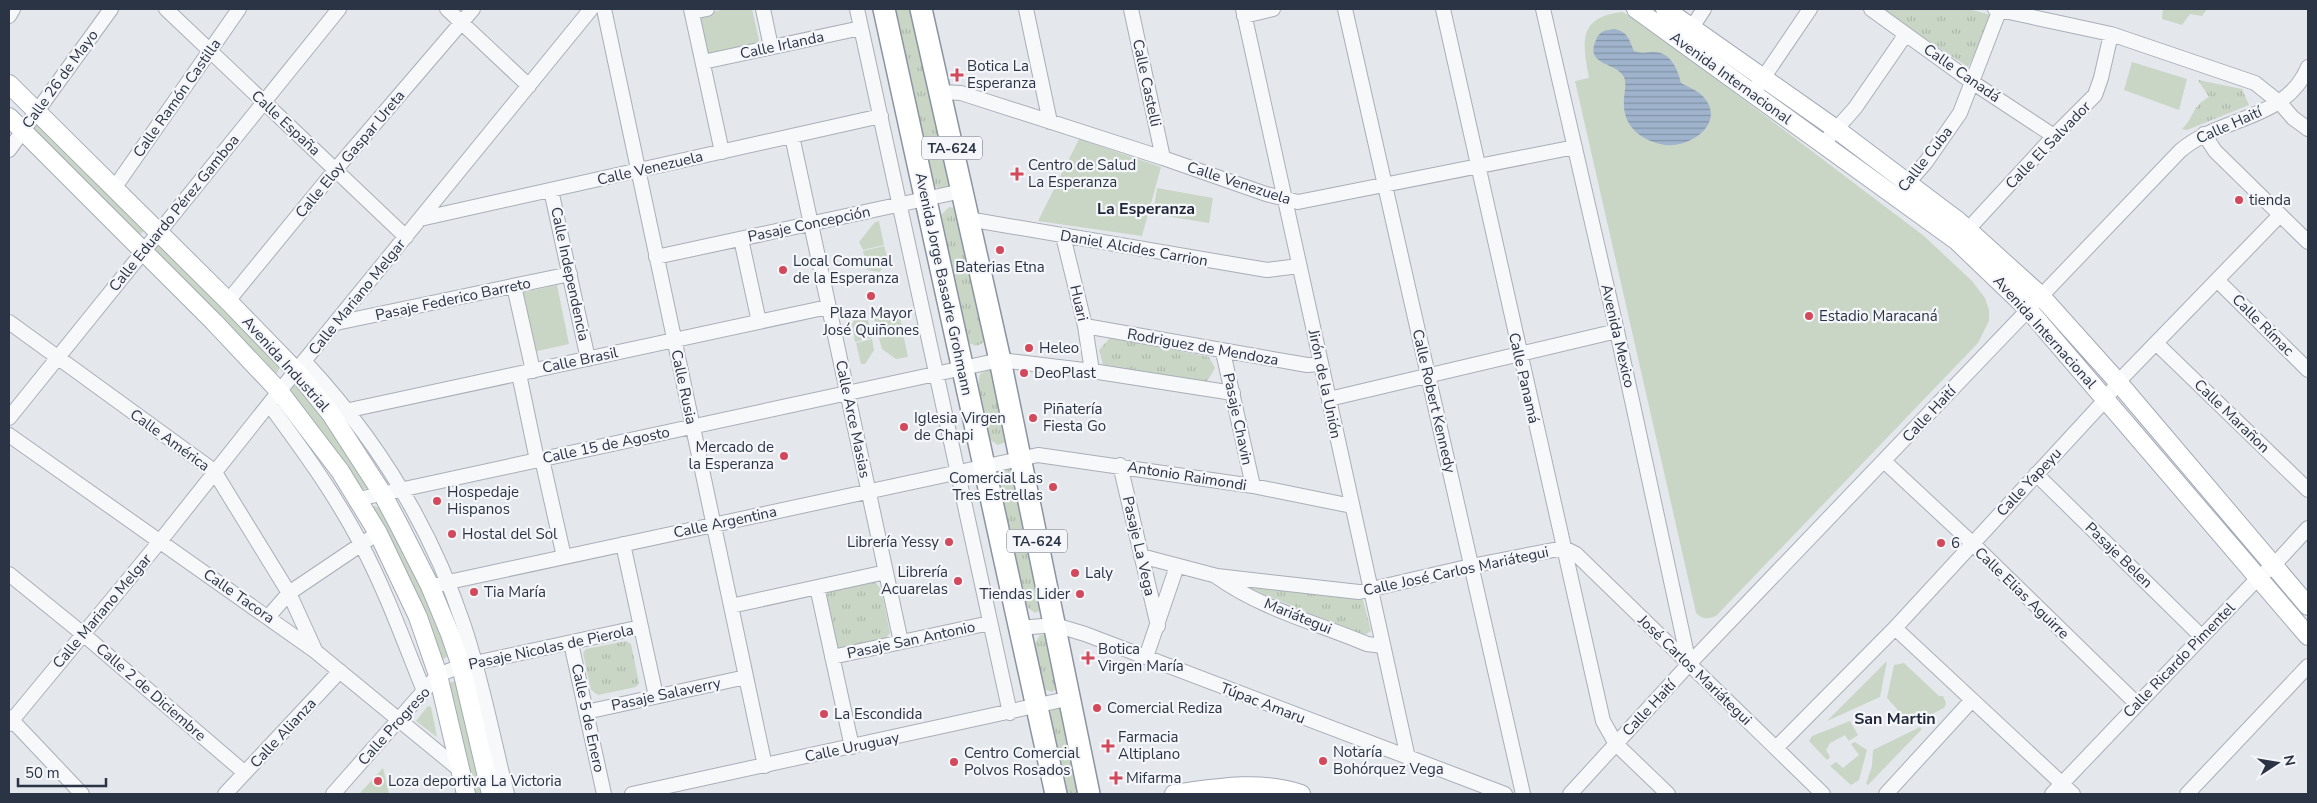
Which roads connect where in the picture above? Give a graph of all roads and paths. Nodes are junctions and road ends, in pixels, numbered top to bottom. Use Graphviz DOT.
graph roads {
  1 [pos="13,9"];
  2 [pos="111,9"];
  3 [pos="166,9"];
  4 [pos="239,9"];
  5 [pos="339,9"];
  6 [pos="448,9"];
  7 [pos="473,9"];
  8 [pos="591,9"];
  9 [pos="604,9"];
  10 [pos="707,9"];
  11 [pos="763,9"];
  12 [pos="857,9"];
  13 [pos="884,9"];
  14 [pos="921,9"];
  15 [pos="1026,9"];
  16 [pos="1131,9"];
  17 [pos="1273,9"];
  18 [pos="1345,9"];
  19 [pos="1443,9"];
  20 [pos="1544,9"];
  21 [pos="1636,9"];
  22 [pos="1665,9"];
  23 [pos="1704,9"];
  24 [pos="1810,9"];
  25 [pos="1871,9"];
  26 [pos="1998,9"];
  27 [pos="692,10"];
  28 [pos="1243,12"];
  29 [pos="9,16"];
  30 [pos="462,22"];
  31 [pos="861,28"];
  32 [pos="1906,34"];
  33 [pos="2111,34"];
  34 [pos="1687,35"];
  35 [pos="771,47"];
  36 [pos="210,50"];
  37 [pos="703,62"];
  38 [pos="2308,67"];
  39 [pos="1765,78"];
  40 [pos="1972,82"];
  41 [pos="9,84"];
  42 [pos="529,86"];
  43 [pos="940,92"];
  44 [pos="1753,93"];
  45 [pos="262,103"];
  46 [pos="2280,103"];
  47 [pos="36,111"];
  48 [pos="881,116"];
  49 [pos="9,118"];
  50 [pos="1050,122"];
  51 [pos="2308,129"];
  52 [pos="22,130"];
  53 [pos="1836,130"];
  54 [pos="2204,134"];
  55 [pos="792,136"];
  56 [pos="2054,136"];
  57 [pos="1823,144"];
  58 [pos="1575,147"];
  59 [pos="9,150"];
  60 [pos="722,152"];
  61 [pos="1164,158"];
  62 [pos="1477,166"];
  63 [pos="336,170"];
  64 [pos="637,171"];
  65 [pos="1907,182"];
  66 [pos="1386,186"];
  67 [pos="116,187"];
  68 [pos="551,190"];
  69 [pos="962,191"];
  70 [pos="1896,197"];
  71 [pos="926,199"];
  72 [pos="1285,199"];
  73 [pos="900,204"];
  74 [pos="2280,215"];
  75 [pos="420,219"];
  76 [pos="968,219"];
  77 [pos="811,224"];
  78 [pos="159,230"];
  79 [pos="1963,235"];
  80 [pos="1063,236"];
  81 [pos="406,237"];
  82 [pos="741,239"];
  83 [pos="2308,242"];
  84 [pos="142,251"];
  85 [pos="656,257"];
  86 [pos="1299,266"];
  87 [pos="570,274"];
  88 [pos="2217,280"];
  89 [pos="514,286"];
  90 [pos="2040,295"];
  91 [pos="228,301"];
  92 [pos="828,307"];
  93 [pos="2028,308"];
  94 [pos="9,322"];
  95 [pos="759,322"];
  96 [pos="336,323"];
  97 [pos="1085,326"];
  98 [pos="1617,331"];
  99 [pos="674,340"];
  100 [pos="2156,343"];
  101 [pos="1223,352"];
  102 [pos="1518,353"];
  103 [pos="58,358"];
  104 [pos="588,359"];
  105 [pos="1000,360"];
  106 [pos="1321,364"];
  107 [pos="301,367"];
  108 [pos="962,368"];
  109 [pos="2308,370"];
  110 [pos="533,371"];
  111 [pos="1092,371"];
  112 [pos="518,374"];
  113 [pos="936,374"];
  114 [pos="1428,376"];
  115 [pos="2118,382"];
  116 [pos="847,393"];
  117 [pos="1233,393"];
  118 [pos="274,397"];
  119 [pos="1329,399"];
  120 [pos="2106,399"];
  121 [pos="339,412"];
  122 [pos="9,418"];
  123 [pos="692,426"];
  124 [pos="9,435"];
  125 [pos="1020,458"];
  126 [pos="540,459"];
  127 [pos="1885,462"];
  128 [pos="1120,465"];
  129 [pos="984,466"];
  130 [pos="214,471"];
  131 [pos="958,472"];
  132 [pos="2036,474"];
  133 [pos="1253,486"];
  134 [pos="401,488"];
  135 [pos="2308,490"];
  136 [pos="868,491"];
  137 [pos="382,494"];
  138 [pos="358,499"];
  139 [pos="1352,506"];
  140 [pos="713,524"];
  141 [pos="2308,528"];
  142 [pos="378,533"];
  143 [pos="161,540"];
  144 [pos="1972,543"];
  145 [pos="361,544"];
  146 [pos="623,544"];
  147 [pos="1564,548"];
  148 [pos="1140,556"];
  149 [pos="564,557"];
  150 [pos="2274,565"];
  151 [pos="1177,566"];
  152 [pos="1471,566"];
  153 [pos="886,572"];
  154 [pos="9,574"];
  155 [pos="1217,576"];
  156 [pos="2258,578"];
  157 [pos="448,582"];
  158 [pos="430,586"];
  159 [pos="817,587"];
  160 [pos="1371,589"];
  161 [pos="289,593"];
  162 [pos="731,606"];
  163 [pos="2308,606"];
  164 [pos="268,617"];
  165 [pos="990,623"];
  166 [pos="1055,625"];
  167 [pos="1158,626"];
  168 [pos="641,627"];
  169 [pos="1019,628"];
  170 [pos="1895,628"];
  171 [pos="83,634"];
  172 [pos="2201,636"];
  173 [pos="2308,636"];
  174 [pos="901,642"];
  175 [pos="571,643"];
  176 [pos="1384,646"];
  177 [pos="315,651"];
  178 [pos="832,657"];
  179 [pos="1146,658"];
  180 [pos="1689,664"];
  181 [pos="468,665"];
  182 [pos="2308,666"];
  183 [pos="340,671"];
  184 [pos="438,675"];
  185 [pos="746,677"];
  186 [pos="424,691"];
  187 [pos="656,696"];
  188 [pos="1071,698"];
  189 [pos="1972,700"];
  190 [pos="2137,704"];
  191 [pos="1036,705"];
  192 [pos="586,712"];
  193 [pos="1010,713"];
  194 [pos="400,719"];
  195 [pos="10,720"];
  196 [pos="1616,744"];
  197 [pos="852,747"];
  198 [pos="1776,748"];
  199 [pos="1408,758"];
  200 [pos="765,766"];
  201 [pos="460,770"];
  202 [pos="245,773"];
  203 [pos="2062,784"];
  204 [pos="82,794"];
  205 [pos="225,794"];
  206 [pos="333,794"];
  207 [pos="466,794"];
  208 [pos="491,794"];
  209 [pos="507,794"];
  210 [pos="604,794"];
  211 [pos="632,794"];
  212 [pos="1056,794"];
  213 [pos="1089,794"];
  214 [pos="1174,794"];
  215 [pos="1301,794"];
  216 [pos="1505,794"];
  217 [pos="1523,794"];
  218 [pos="1570,794"];
  219 [pos="1668,794"];
  220 [pos="1823,794"];
  221 [pos="1886,794"];
  222 [pos="2052,794"];
  223 [pos="2073,794"];
  224 [pos="2187,794"];
  1 -- 29 [label="street"];
  2 -- 47 [label="street, Calle 26 de Mayo"];
  3 -- 36 [label="street, Calle España"];
  4 -- 36 [label="street, Calle Ramón Castilla"];
  5 -- 45 [label="street, Calle Eduardo Pérez Gamboa"];
  6 -- 30 [label="street"];
  7 -- 30 [label="street, Calle Eloy Gaspar Ureta"];
  8 -- 42 [label="street, Calle Mariano Melgar"];
  9 -- 64 [label="street, Calle Rusia"];
  10 -- 27 [label="street"];
  11 -- 35 [label="street"];
  12 -- 31 [label="street"];
  13 -- 71 [label="highway, Avenida Jorge Basadre Grohmann / TA-624"];
  14 -- 43 [label="highway, TA-624"];
  15 -- 50 [label="street"];
  16 -- 61 [label="street, Calle Castelli"];
  17 -- 28 [label="street"];
  18 -- 66 [label="street, Calle Robert Kennedy"];
  19 -- 62 [label="street, Calle Panamá"];
  20 -- 58 [label="street, Avenida Mexico"];
  21 -- 34 [label="main road, Avenida Internacional"];
  22 -- 34 [label="main road, Avenida Internacional"];
  23 -- 34 [label="street"];
  24 -- 39 [label="street"];
  25 -- 32 [label="street, Calle Canadá"];
  26 -- 33 [label="street"];
  26 -- 40 [label="street, Callle Cuba"];
  27 -- 37 [label="street"];
  28 -- 72 [label="street, Jirón de la Unión"];
  30 -- 42 [label="street"];
  30 -- 63 [label="street, Calle Eloy Gaspar Ureta"];
  31 -- 35 [label="street, Calle Irlanda"];
  31 -- 48 [label="street"];
  32 -- 40 [label="street, Calle Canadá"];
  32 -- 53 [label="street"];
  33 -- 46 [label="street"];
  33 -- 56 [label="street, Calle El Salvador"];
  34 -- 39 [label="main road, Avenida Internacional"];
  34 -- 44 [label="main road, Avenida Internacional"];
  35 -- 37 [label="street, Calle Irlanda"];
  36 -- 45 [label="street, Calle España"];
  36 -- 67 [label="street, Calle Ramón Castilla"];
  37 -- 60 [label="street"];
  38 -- 46 [label="street, Calle Haití"];
  39 -- 44 [label="street"];
  39 -- 53 [label="main road, Avenida Internacional"];
  40 -- 56 [label="street, Calle Canadá"];
  40 -- 65 [label="street, Callle Cuba"];
  41 -- 47 [label="main road, Avenida Industrial"];
  42 -- 75 [label="street, Calle Mariano Melgar"];
  43 -- 50 [label="street, Calle Venezuela"];
  43 -- 69 [label="highway, TA-624"];
  44 -- 57 [label="main road, Avenida Internacional"];
  45 -- 63 [label="street, Calle España"];
  45 -- 78 [label="street, Calle Eduardo Pérez Gamboa"];
  46 -- 51 [label="street"];
  46 -- 54 [label="street, Calle Haití"];
  47 -- 52 [label="street, Calle 26 de Mayo"];
  47 -- 67 [label="main road, Avenida Industrial"];
  48 -- 55 [label="street, Calle Venezuela"];
  48 -- 73 [label="street"];
  49 -- 52 [label="main road, Avenida Industrial"];
  50 -- 61 [label="street, Calle Venezuela"];
  52 -- 59 [label="street, Calle 26 de Mayo"];
  52 -- 84 [label="main road, Avenida Industrial"];
  53 -- 57 [label="street"];
  53 -- 65 [label="main road, Avenida Internacional"];
  54 -- 74 [label="street"];
  54 -- 90 [label="street, Calle Haití"];
  55 -- 60 [label="street, Calle Venezuela"];
  55 -- 77 [label="street, Calle Arce Masias"];
  56 -- 79 [label="street, Calle El Salvador"];
  57 -- 70 [label="main road, Avenida Internacional"];
  58 -- 62 [label="street, Calle Venezuela"];
  58 -- 98 [label="street, Avenida Mexico"];
  60 -- 64 [label="street, Calle Venezuela"];
  61 -- 72 [label="street, Calle Venezuela"];
  62 -- 66 [label="street, Calle Venezuela"];
  62 -- 102 [label="street, Calle Panamá"];
  63 -- 81 [label="street, Calle España"];
  63 -- 91 [label="street, Calle Eloy Gaspar Ureta"];
  64 -- 68 [label="street, Calle Venezuela"];
  64 -- 85 [label="street, Calle Rusia"];
  65 -- 70 [label="street, Callle Cuba"];
  65 -- 79 [label="main road, Avenida Internacional"];
  66 -- 72 [label="street, Calle Venezuela"];
  66 -- 114 [label="street, Calle Robert Kennedy"];
  67 -- 78 [label="main road, Avenida Industrial"];
  68 -- 75 [label="street, Calle Venezuela"];
  68 -- 87 [label="street, Calle Independencia"];
  69 -- 71 [label="street, Pasaje Concepción"];
  69 -- 76 [label="highway, TA-624"];
  70 -- 79 [label="main road, Avenida Internacional"];
  71 -- 73 [label="street, Pasaje Concepción"];
  71 -- 108 [label="highway, Avenida Jorge Basadre Grohmann / TA-624"];
  72 -- 86 [label="street, Jirón de la Unión"];
  73 -- 77 [label="street, Pasaje Concepción"];
  73 -- 113 [label="street"];
  74 -- 83 [label="street"];
  74 -- 88 [label="street, Calle Yapeyu"];
  75 -- 81 [label="street, Calle Mariano Melgar"];
  76 -- 80 [label="street, Daniel Alcides Carrion"];
  76 -- 105 [label="highway, TA-624"];
  77 -- 82 [label="street, Pasaje Concepción"];
  77 -- 92 [label="street, Calle Arce Masias"];
  78 -- 84 [label="street, Calle Eduardo Pérez Gamboa"];
  78 -- 91 [label="main road, Avenida Industrial"];
  79 -- 90 [label="main road, Avenida Internacional"];
  79 -- 93 [label="main road, Avenida Internacional"];
  80 -- 86 [label="street, Daniel Alcides Carrion"];
  80 -- 97 [label="street, Huari"];
  81 -- 96 [label="street, Calle Mariano Melgar"];
  82 -- 85 [label="street, Pasaje Concepción"];
  82 -- 95 [label="street"];
  84 -- 103 [label="street, Calle Eduardo Pérez Gamboa"];
  84 -- 118 [label="main road, Avenida Industrial"];
  85 -- 99 [label="street, Calle Rusia"];
  86 -- 106 [label="street, Jirón de la Unión"];
  87 -- 89 [label="street, Pasaje Federico Barreto"];
  87 -- 104 [label="street, Calle Independencia"];
  88 -- 100 [label="street, Calle Yapeyu"];
  88 -- 109 [label="street, Calle Rímac"];
  89 -- 96 [label="street, Pasaje Federico Barreto"];
  89 -- 110 [label="street"];
  90 -- 93 [label="street, Calle Haití"];
  90 -- 115 [label="main road, Avenida Internacional"];
  91 -- 107 [label="main road, Avenida Industrial"];
  92 -- 95 [label="street, Calle Brasil"];
  92 -- 116 [label="street, Calle Arce Masias"];
  93 -- 120 [label="main road, Avenida Internacional"];
  93 -- 127 [label="street, Calle Haití"];
  94 -- 103 [label="street, Calle América"];
  95 -- 99 [label="street, Calle Brasil"];
  96 -- 107 [label="street, Calle Mariano Melgar"];
  97 -- 101 [label="street, Rodriguez de Mendoza"];
  97 -- 111 [label="street, Huari"];
  98 -- 102 [label="street"];
  98 -- 180 [label="street, Avenida Mexico"];
  99 -- 104 [label="street, Calle Brasil"];
  99 -- 123 [label="street, Calle Rusia"];
  100 -- 115 [label="street, Calle Yapeyu"];
  100 -- 135 [label="street, Calle Marañon"];
  101 -- 106 [label="street, Rodriguez de Mendoza"];
  101 -- 117 [label="street, Pasaje Chavin"];
  102 -- 114 [label="street"];
  102 -- 147 [label="street, Calle Panamá"];
  103 -- 122 [label="street, Calle Eduardo Pérez Gamboa"];
  103 -- 130 [label="street, Calle América"];
  104 -- 110 [label="street, Calle Brasil"];
  105 -- 108 [label="street, Calle 15 de Agosto"];
  105 -- 111 [label="street, Calle 15 de Agosto"];
  105 -- 125 [label="highway, TA-624"];
  106 -- 119 [label="street, Jirón de la Unión"];
  107 -- 118 [label="street, Calle Mariano Melgar"];
  107 -- 121 [label="main road, Avenida Industrial"];
  108 -- 113 [label="street, Calle 15 de Agosto"];
  108 -- 129 [label="highway, Avenida Jorge Basadre Grohmann / TA-624"];
  110 -- 112 [label="street, Calle Brasil"];
  111 -- 117 [label="street, Calle 15 de Agosto"];
  112 -- 121 [label="street, Calle Brasil"];
  112 -- 126 [label="street"];
  113 -- 116 [label="street, Calle 15 de Agosto"];
  113 -- 131 [label="street"];
  114 -- 119 [label="street"];
  114 -- 152 [label="street, Calle Robert Kennedy"];
  115 -- 120 [label="street, Calle Yapeyu"];
  115 -- 150 [label="main road, Avenida Internacional"];
  116 -- 123 [label="street, Calle 15 de Agosto"];
  116 -- 136 [label="street, Calle Arce Masias"];
  117 -- 133 [label="street, Pasaje Chavin"];
  118 -- 130 [label="street, Calle Mariano Melgar"];
  118 -- 138 [label="main road, Avenida Industrial"];
  118 -- 145 [label="street"];
  119 -- 139 [label="street, Jirón de la Unión"];
  120 -- 132 [label="street, Calle Yapeyu"];
  120 -- 156 [label="main road, Avenida Internacional"];
  121 -- 134 [label="street"];
  121 -- 137 [label="main road, Avenida Industrial"];
  123 -- 126 [label="street, Calle 15 de Agosto"];
  123 -- 140 [label="street, Calle Rusia"];
  124 -- 143 [label="street, Calle Tacora"];
  125 -- 128 [label="street, Antonio Raimondi"];
  125 -- 129 [label="street, Calle Argentina"];
  125 -- 166 [label="highway, TA-624"];
  126 -- 134 [label="street, Calle 15 de Agosto"];
  126 -- 149 [label="street"];
  127 -- 144 [label="street, Calle Elias Aguirre"];
  127 -- 180 [label="street, Calle Haití"];
  128 -- 133 [label="street, Antonio Raimondi"];
  128 -- 148 [label="street, Pasaje La Vega"];
  129 -- 131 [label="street, Calle Argentina"];
  129 -- 169 [label="highway, Avenida Jorge Basadre Grohmann / TA-624"];
  130 -- 143 [label="street, Calle Mariano Melgar"];
  130 -- 161 [label="street, Calle América"];
  131 -- 136 [label="street, Calle Argentina"];
  131 -- 165 [label="street"];
  132 -- 144 [label="street, Calle Yapeyu"];
  132 -- 172 [label="street, Pasaje Belen"];
  133 -- 139 [label="street, Antonio Raimondi"];
  134 -- 137 [label="street, Calle 15 de Agosto"];
  134 -- 157 [label="street"];
  136 -- 140 [label="street, Calle Argentina"];
  136 -- 153 [label="street, Calle Arce Masias"];
  137 -- 138 [label="street, Calle 15 de Agosto"];
  137 -- 158 [label="main road, Avenida Industrial"];
  138 -- 142 [label="main road, Avenida Industrial"];
  139 -- 160 [label="street, Jirón de la Unión"];
  140 -- 146 [label="street, Calle Argentina"];
  140 -- 162 [label="street, Calle Rusia"];
  141 -- 150 [label="street, Calle Ricardo Pimentel"];
  142 -- 145 [label="street"];
  142 -- 184 [label="main road, Avenida Industrial"];
  143 -- 164 [label="street, Calle Tacora"];
  143 -- 171 [label="street, Calle Mariano Melgar"];
  144 -- 170 [label="street, Calle Yapeyu"];
  144 -- 190 [label="street, Calle Elias Aguirre"];
  145 -- 161 [label="street"];
  145 -- 186 [label="street"];
  146 -- 149 [label="street, Calle Argentina"];
  146 -- 168 [label="street"];
  147 -- 152 [label="street, Calle José Carlos Mariátegui"];
  147 -- 180 [label="street, José Carlos Mariátegui"];
  147 -- 196 [label="street, Calle Panamá"];
  148 -- 151 [label="street, Calle José Carlos Mariátegui"];
  148 -- 167 [label="street, Pasaje La Vega"];
  149 -- 157 [label="street, Calle Argentina"];
  150 -- 156 [label="street, Calle Ricardo Pimentel"];
  150 -- 163 [label="main road, Avenida Internacional"];
  151 -- 155 [label="street, Calle José Carlos Mariátegui"];
  151 -- 167 [label="street"];
  152 -- 160 [label="street, Calle José Carlos Mariátegui"];
  152 -- 217 [label="street, Calle Robert Kennedy"];
  153 -- 159 [label="street"];
  153 -- 174 [label="street, Calle Arce Masias"];
  154 -- 171 [label="street, Calle 2 de Diciembre"];
  155 -- 160 [label="street, Calle José Carlos Mariátegui"];
  155 -- 176 [label="street, Mariátegui"];
  156 -- 172 [label="street, Calle Ricardo Pimentel"];
  156 -- 173 [label="main road, Avenida Internacional"];
  157 -- 158 [label="street, Calle Argentina"];
  157 -- 181 [label="street"];
  158 -- 181 [label="main road, Avenida Industrial"];
  159 -- 162 [label="street"];
  159 -- 178 [label="street"];
  160 -- 176 [label="street, Jirón de la Unión"];
  161 -- 164 [label="street"];
  161 -- 177 [label="street, Calle América"];
  162 -- 185 [label="street, Calle Rusia"];
  164 -- 177 [label="street, Calle Tacora"];
  165 -- 174 [label="street, Pasaje San Antonio"];
  165 -- 193 [label="street"];
  166 -- 169 [label="street, Túpac Amaru"];
  166 -- 179 [label="street, Túpac Amaru"];
  166 -- 188 [label="highway, TA-624"];
  167 -- 179 [label="street"];
  168 -- 175 [label="street, Pasaje Nicolas de Pierola"];
  168 -- 187 [label="street"];
  169 -- 191 [label="highway, Avenida Jorge Basadre Grohmann / TA-624"];
  170 -- 189 [label="street"];
  170 -- 198 [label="street, Calle Yapeyu"];
  171 -- 195 [label="street, Calle Mariano Melgar"];
  171 -- 202 [label="street, Calle 2 de Diciembre"];
  172 -- 190 [label="street, Calle Ricardo Pimentel"];
  174 -- 178 [label="street, Pasaje San Antonio"];
  175 -- 181 [label="street, Pasaje Nicolas de Pierola"];
  175 -- 192 [label="street, Calle 5 de Enero"];
  176 -- 199 [label="street, Jirón de la Unión"];
  177 -- 183 [label="street, Calle Tacora"];
  178 -- 197 [label="street"];
  179 -- 199 [label="street, Túpac Amaru"];
  180 -- 196 [label="street, Calle Haití"];
  180 -- 198 [label="street, José Carlos Mariátegui"];
  181 -- 184 [label="street, Calle Progreso"];
  181 -- 208 [label="main road, Avenida Industrial"];
  181 -- 209 [label="street"];
  182 -- 224 [label="street"];
  183 -- 194 [label="street, Calle Tacora"];
  183 -- 202 [label="street, Calle Alianza"];
  184 -- 186 [label="street, Calle Progreso"];
  184 -- 201 [label="main road, Avenida Industrial"];
  185 -- 187 [label="street, Pasaje Salaverry"];
  185 -- 200 [label="street, Calle Rusia"];
  186 -- 194 [label="street, Calle Progreso"];
  187 -- 192 [label="street, Pasaje Salaverry"];
  188 -- 191 [label="street, Calle Uruguay"];
  188 -- 213 [label="highway, TA-624"];
  189 -- 203 [label="street"];
  189 -- 221 [label="street"];
  190 -- 203 [label="street, Calle Ricardo Pimentel"];
  191 -- 193 [label="street, Calle Uruguay"];
  191 -- 212 [label="highway, Avenida Jorge Basadre Grohmann / TA-624"];
  192 -- 210 [label="street, Calle 5 de Enero"];
  193 -- 197 [label="street, Calle Uruguay"];
  194 -- 201 [label="street, Calle Tacora"];
  194 -- 206 [label="street, Calle Progreso"];
  195 -- 204 [label="street"];
  196 -- 218 [label="street, Calle Haití"];
  196 -- 219 [label="street, Calle Panamá"];
  197 -- 200 [label="street, Calle Uruguay"];
  198 -- 220 [label="street, José Carlos Mariátegui"];
  199 -- 216 [label="street, Túpac Amaru"];
  200 -- 211 [label="street, Calle Uruguay"];
  201 -- 207 [label="main road, Avenida Industrial"];
  202 -- 205 [label="street, Calle Alianza"];
  203 -- 222 [label="street, Calle Ricardo Pimentel"];
  203 -- 223 [label="street"];
  214 -- 215 [label="main road"];
}
